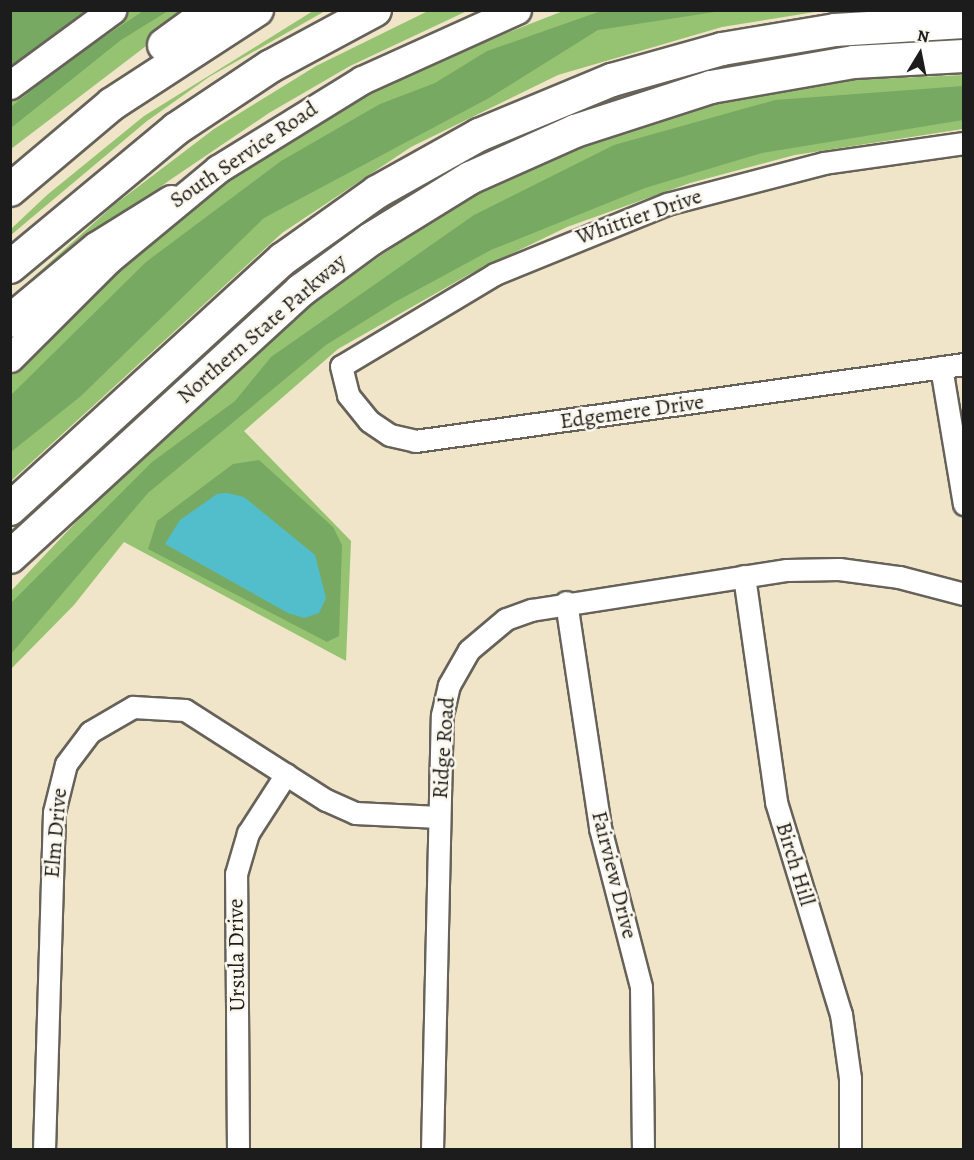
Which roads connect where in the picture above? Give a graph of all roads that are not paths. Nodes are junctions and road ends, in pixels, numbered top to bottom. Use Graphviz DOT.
graph roads {
  1 [pos="112,10"];
  2 [pos="212,10"];
  3 [pos="257,10"];
  4 [pos="375,10"];
  5 [pos="517,10"];
  6 [pos="963,22"];
  7 [pos="963,56"];
  8 [pos="10,85"];
  9 [pos="112,104"];
  10 [pos="963,143"];
  11 [pos="10,190"];
  12 [pos="172,202"];
  13 [pos="10,267"];
  14 [pos="10,321"];
  15 [pos="10,358"];
  16 [pos="963,364"];
  17 [pos="341,366"];
  18 [pos="941,367"];
  19 [pos="963,504"];
  20 [pos="10,509"];
  21 [pos="10,557"];
  22 [pos="744,576"];
  23 [pos="963,594"];
  24 [pos="566,602"];
  25 [pos="286,774"];
  26 [pos="439,817"];
  27 [pos="44,1149"];
  28 [pos="238,1149"];
  29 [pos="432,1149"];
  30 [pos="643,1149"];
  31 [pos="850,1149"];
  1 -- 8 [label="main road"];
  2 -- 9 [label="highway"];
  3 -- 9 [label="highway"];
  4 -- 13 [label="highway"];
  5 -- 12 [label="main road, South Service Road"];
  6 -- 20 [label="highway, Northern State Parkway"];
  7 -- 21 [label="highway, Northern State Parkway"];
  9 -- 11 [label="highway"];
  10 -- 17 [label="street, Whittier Drive"];
  12 -- 14 [label="highway"];
  12 -- 15 [label="main road, South Service Road"];
  16 -- 18 [label="street, Edgemere Drive"];
  17 -- 18 [label="street, Edgemere Drive"];
  18 -- 19 [label="street"];
  22 -- 23 [label="street, Ridge Road"];
  22 -- 24 [label="street, Ridge Road"];
  22 -- 31 [label="street, Birch Hill"];
  24 -- 26 [label="street, Ridge Road"];
  24 -- 30 [label="street, Fairview Drive"];
  25 -- 26 [label="street, Elm Drive"];
  25 -- 27 [label="street, Elm Drive"];
  25 -- 28 [label="street, Ursula Drive"];
  26 -- 29 [label="street, Ridge Road"];
}
